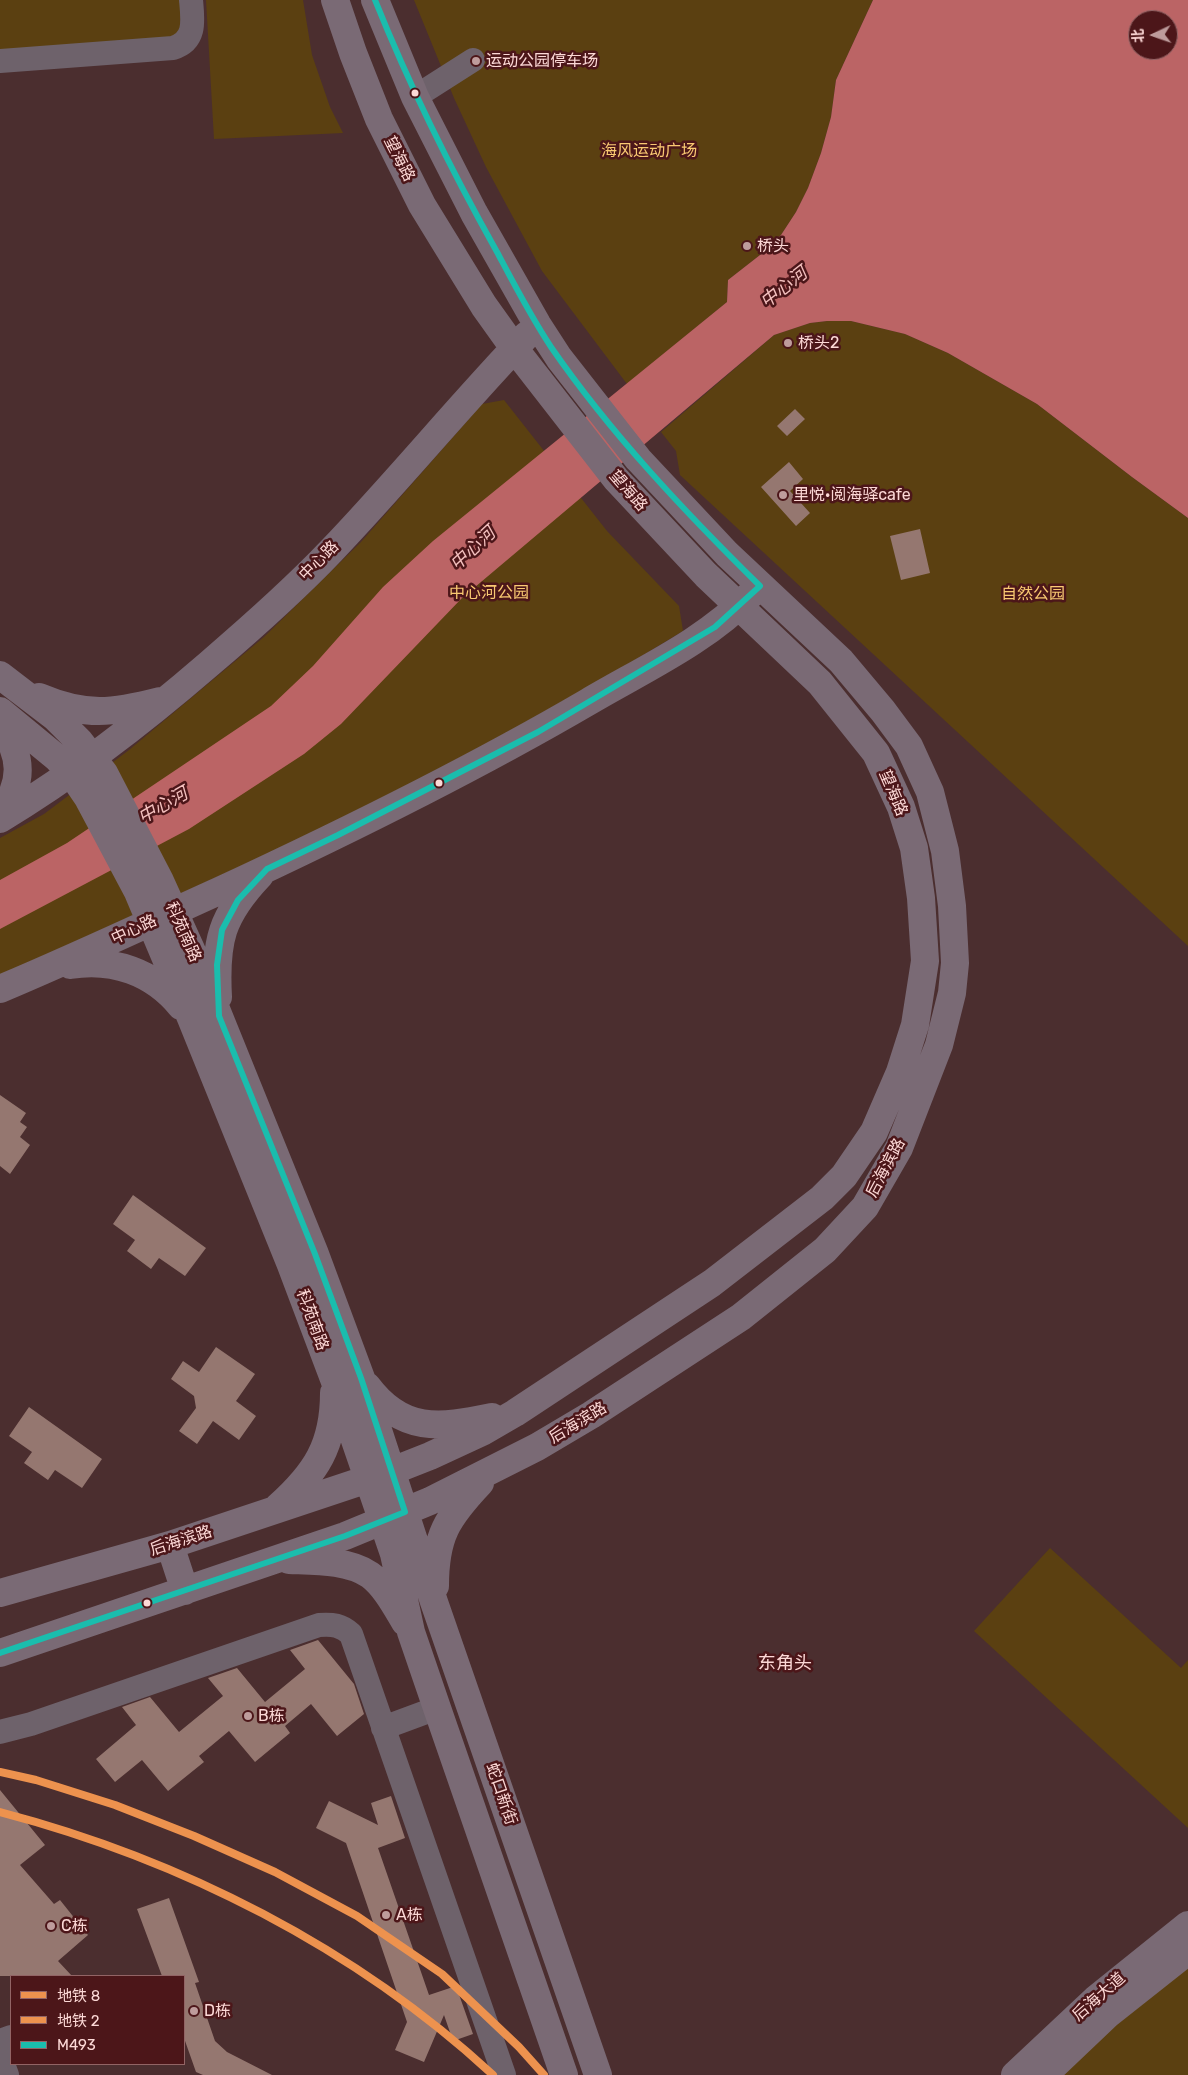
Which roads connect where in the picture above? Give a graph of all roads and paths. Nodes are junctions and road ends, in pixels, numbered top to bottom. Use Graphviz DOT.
graph roads {
  1 [pos="191,0"];
  2 [pos="335,0"];
  3 [pos="375,0"];
  4 [pos="473,60"];
  5 [pos="0,62"];
  6 [pos="415,97"];
  7 [pos="537,324"];
  8 [pos="514,348"];
  9 [pos="760,586"];
  10 [pos="738,608"];
  11 [pos="4,677"];
  12 [pos="169,698"];
  13 [pos="0,711"];
  14 [pos="0,724"];
  15 [pos="82,766"];
  16 [pos="0,813"];
  17 [pos="0,820"];
  18 [pos="267,868"];
  19 [pos="163,917"];
  20 [pos="924,960"];
  21 [pos="954,963"];
  22 [pos="42,971"];
  23 [pos="0,989"];
  24 [pos="219,1016"];
  25 [pos="191,1018"];
  26 [pos="361,1378"];
  27 [pos="334,1380"];
  28 [pos="515,1412"];
  29 [pos="490,1472"];
  30 [pos="380,1475"];
  31 [pos="272,1512"];
  32 [pos="394,1516"];
  33 [pos="170,1545"];
  34 [pos="278,1559"];
  35 [pos="185,1591"];
  36 [pos="0,1593"];
  37 [pos="434,1602"];
  38 [pos="412,1632"];
  39 [pos="0,1653"];
  40 [pos="437,1708"];
  41 [pos="383,1728"];
  42 [pos="0,1732"];
  43 [pos="1188,1925"];
  44 [pos="1188,1950"];
  45 [pos="0,2056"];
  46 [pos="7,2075"];
  47 [pos="504,2075"];
  48 [pos="564,2075"];
  49 [pos="598,2075"];
  50 [pos="1015,2075"];
  51 [pos="1044,2075"];
  1 -- 5 [label="lane"];
  2 -- 8 [label="main road, 望海路"];
  3 -- 6 [label="main road, 望海路"];
  4 -- 6 [label="lane"];
  6 -- 7 [label="main road, 望海路"];
  7 -- 8 [label="main road, 中心路"];
  7 -- 9 [label="main road, 望海路"];
  8 -- 10 [label="main road, 望海路"];
  8 -- 12 [label="main road, 中心路"];
  9 -- 10 [label="main road, 中心路"];
  9 -- 21 [label="main road, 望海路"];
  10 -- 18 [label="main road, 中心路"];
  10 -- 20 [label="main road, 望海路"];
  11 -- 12 [label="main road"];
  11 -- 15 [label="main road, 科苑南路"];
  12 -- 15 [label="main road, 中心路"];
  13 -- 15 [label="main road, 科苑南路"];
  14 -- 16 [label="main road"];
  15 -- 17 [label="main road, 中心路"];
  15 -- 19 [label="main road, 科苑南路"];
  18 -- 19 [label="main road, 中心路"];
  18 -- 24 [label="main road"];
  19 -- 22 [label="main road, 中心路"];
  19 -- 24 [label="main road, 科苑南路"];
  19 -- 25 [label="main road, 科苑南路"];
  20 -- 28 [label="main road, 后海滨路"];
  21 -- 29 [label="main road, 后海滨路"];
  22 -- 23 [label="main road, 中心路"];
  22 -- 25 [label="main road"];
  24 -- 26 [label="main road, 科苑南路"];
  25 -- 27 [label="main road, 科苑南路"];
  26 -- 28 [label="main road"];
  26 -- 30 [label="main road, 科苑南路"];
  27 -- 30 [label="main road, 科苑南路"];
  27 -- 31 [label="main road"];
  28 -- 30 [label="main road, 后海滨路"];
  29 -- 32 [label="main road, 后海滨路"];
  29 -- 37 [label="main road"];
  30 -- 31 [label="main road, 后海滨路"];
  30 -- 32 [label="main road, 科苑南路"];
  31 -- 33 [label="main road, 后海滨路"];
  32 -- 34 [label="main road, 后海滨路"];
  32 -- 37 [label="main road, 蛇口新街"];
  32 -- 38 [label="main road, 蛇口新街"];
  33 -- 35 [label="main road"];
  33 -- 36 [label="main road, 后海滨路"];
  34 -- 35 [label="main road, 后海滨路"];
  34 -- 38 [label="main road"];
  35 -- 39 [label="main road, 后海滨路"];
  37 -- 49 [label="main road, 蛇口新街"];
  38 -- 40 [label="main road, 蛇口新街"];
  40 -- 41 [label="lane"];
  40 -- 48 [label="main road, 蛇口新街"];
  41 -- 42 [label="lane"];
  41 -- 47 [label="lane"];
  43 -- 50 [label="main road, 后海大道"];
  44 -- 51 [label="main road, 后海大道"];
  45 -- 46 [label="lane"];
}
